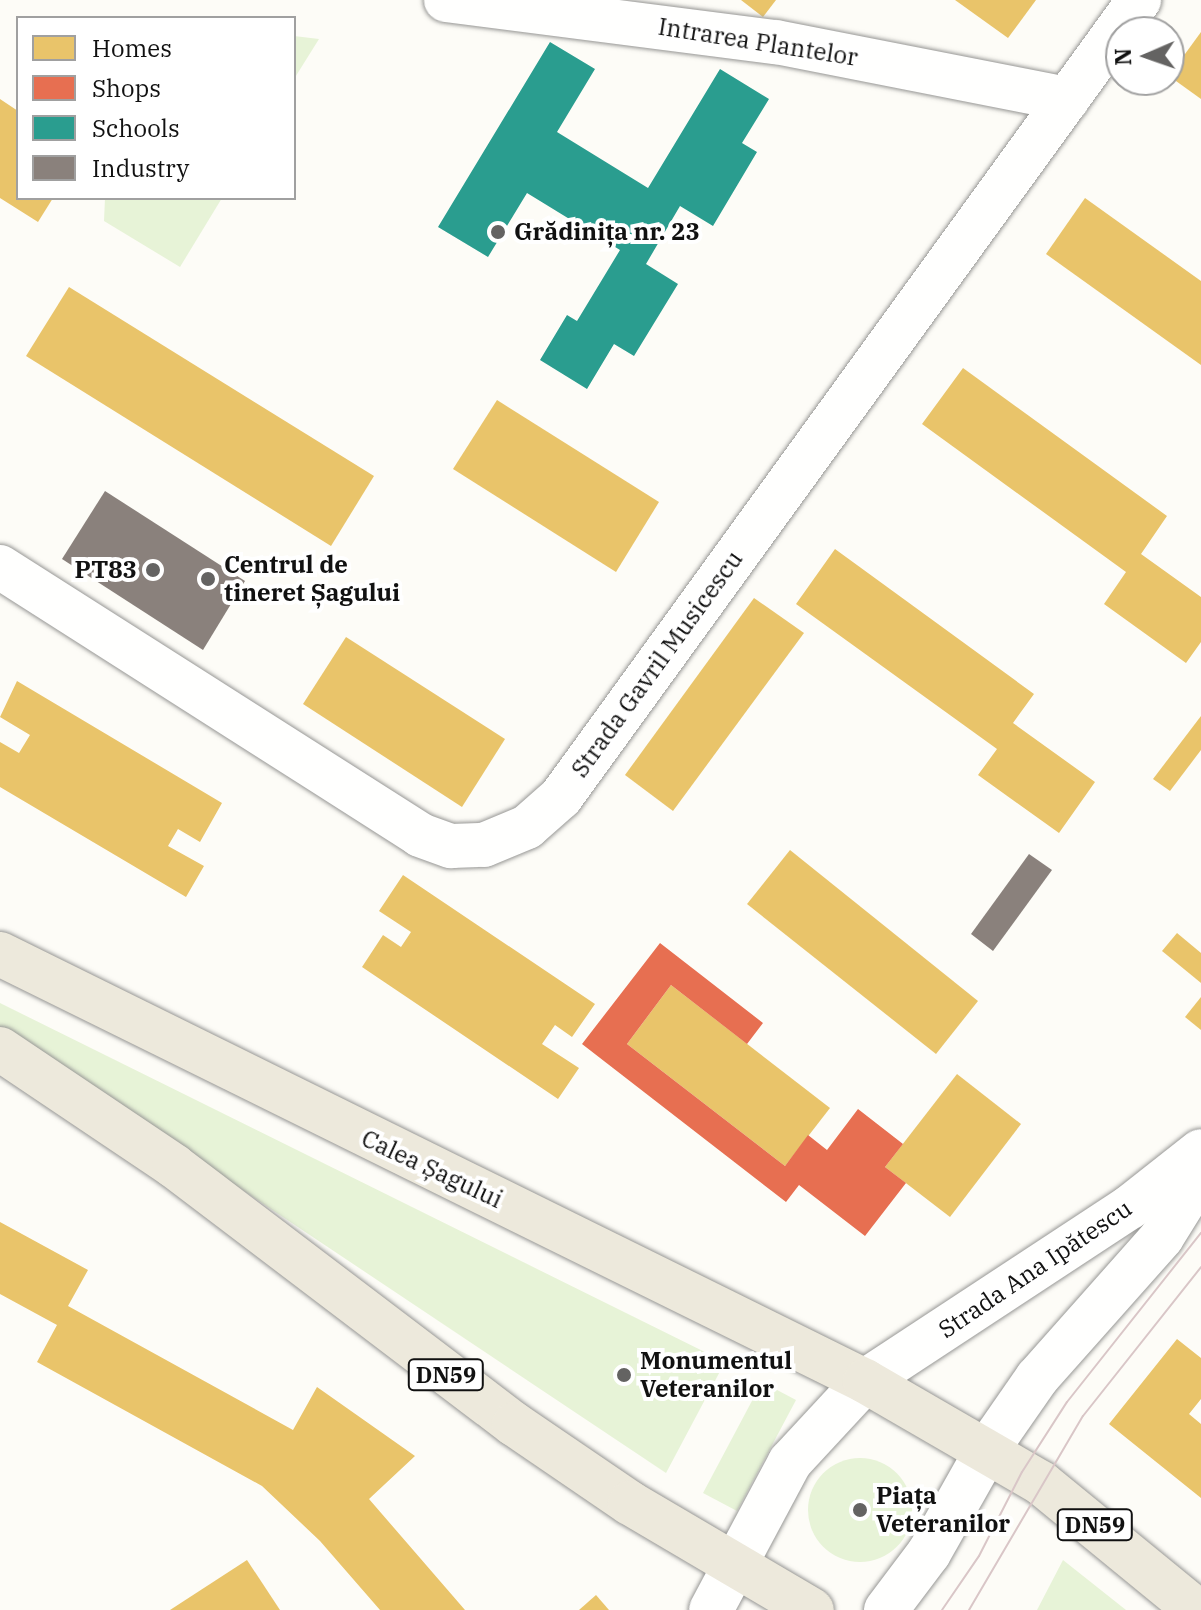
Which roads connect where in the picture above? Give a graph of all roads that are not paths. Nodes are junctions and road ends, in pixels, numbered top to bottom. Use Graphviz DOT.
graph roads {
  1 [pos="446,0"];
  2 [pos="1139,0"];
  3 [pos="1067,99"];
  4 [pos="0,567"];
  5 [pos="0,954"];
  6 [pos="0,1049"];
  7 [pos="1201,1151"];
  8 [pos="1201,1174"];
  9 [pos="865,1381"];
  10 [pos="987,1450"];
  11 [pos="732,1564"];
  12 [pos="711,1610"];
  13 [pos="812,1610"];
  14 [pos="886,1610"];
  15 [pos="1196,1610"];
  1 -- 3 [label="street, Intrarea Plantelor"];
  2 -- 3 [label="street, Strada Gavril Musicescu"];
  3 -- 4 [label="street, Strada Gavril Musicescu"];
  5 -- 9 [label="main road, Calea Șagului / DN59"];
  6 -- 11 [label="main road, DN59"];
  7 -- 9 [label="street, Strada Ana Ipătescu"];
  8 -- 10 [label="street, Strada Ana Ipătescu"];
  9 -- 10 [label="main road, DN59"];
  9 -- 11 [label="street"];
  10 -- 14 [label="street"];
  10 -- 15 [label="main road, DN59"];
  11 -- 12 [label="street"];
  11 -- 13 [label="main road, DN59"];
}
